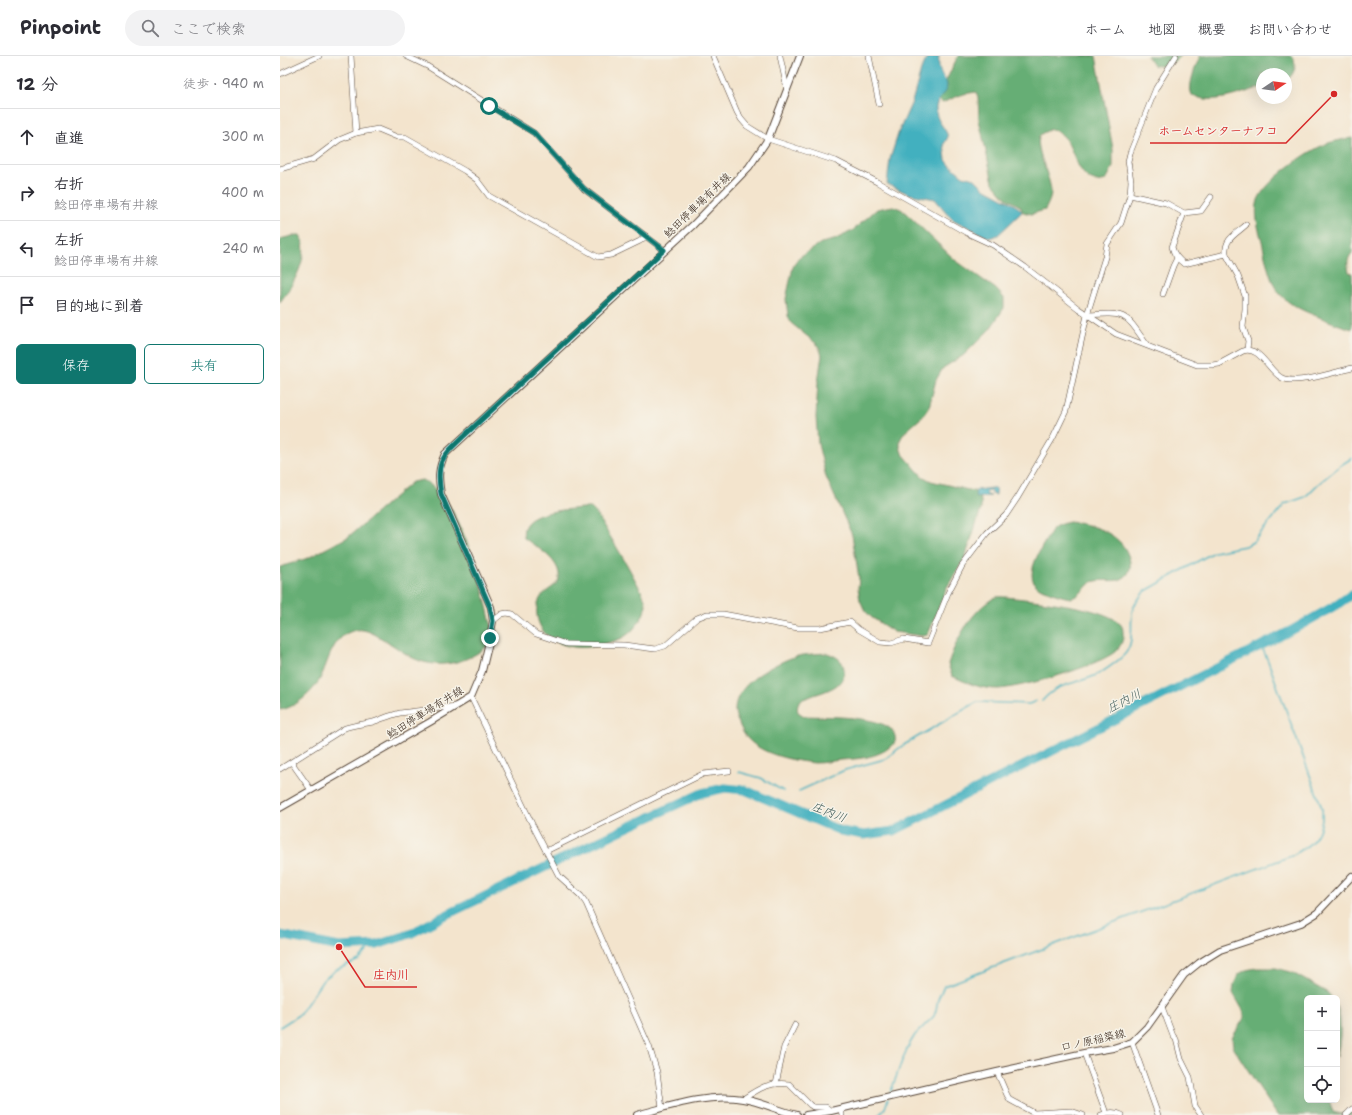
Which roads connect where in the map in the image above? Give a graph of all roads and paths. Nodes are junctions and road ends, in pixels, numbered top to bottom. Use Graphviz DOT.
graph roads {
  1 [pos="319,56"];
  2 [pos="351,56"];
  3 [pos="406,56"];
  4 [pos="713,56"];
  5 [pos="780,56"];
  6 [pos="800,56"];
  7 [pos="869,56"];
  8 [pos="1176,56"];
  9 [pos="280,74"];
  10 [pos="787,89"];
  11 [pos="879,104"];
  12 [pos="356,133"];
  13 [pos="768,139"];
  14 [pos="280,169"];
  15 [pos="1130,195"];
  16 [pos="1212,197"];
  17 [pos="1184,212"];
  18 [pos="1246,225"];
  19 [pos="646,236"];
  20 [pos="664,250"];
  21 [pos="1226,254"];
  22 [pos="1177,258"];
  23 [pos="1163,294"];
  24 [pos="1087,315"];
  25 [pos="1148,346"];
  26 [pos="1247,350"];
  27 [pos="1352,368"];
  28 [pos="493,621"];
  29 [pos="471,697"];
  30 [pos="460,705"];
  31 [pos="292,763"];
  32 [pos="281,767"];
  33 [pos="729,771"];
  34 [pos="311,790"];
  35 [pos="280,808"];
  36 [pos="546,852"];
  37 [pos="1352,876"];
  38 [pos="1162,1007"];
  39 [pos="795,1025"];
  40 [pos="1132,1042"];
  41 [pos="1084,1053"];
  42 [pos="997,1072"];
  43 [pos="776,1084"];
  44 [pos="743,1099"];
  45 [pos="662,1108"];
  46 [pos="1352,1109"];
  47 [pos="831,1111"];
  48 [pos="841,1112"];
  49 [pos="1104,1114"];
  50 [pos="1199,1114"];
  51 [pos="637,1115"];
  52 [pos="797,1115"];
  53 [pos="806,1115"];
  54 [pos="1083,1115"];
  55 [pos="1122,1115"];
  56 [pos="1158,1115"];
  57 [pos="1346,1115"];
  1 -- 9 [label="street"];
  2 -- 12 [label="street"];
  3 -- 19 [label="street"];
  4 -- 13 [label="street"];
  5 -- 10 [label="street"];
  6 -- 10 [label="main road, 鯰田停車場有井線"];
  7 -- 11 [label="street"];
  8 -- 15 [label="street"];
  10 -- 13 [label="main road, 鯰田停車場有井線"];
  12 -- 14 [label="street"];
  12 -- 19 [label="street"];
  13 -- 20 [label="main road, 鯰田停車場有井線"];
  13 -- 24 [label="street"];
  15 -- 17 [label="street"];
  15 -- 24 [label="street"];
  16 -- 17 [label="street"];
  17 -- 22 [label="street"];
  18 -- 21 [label="street"];
  19 -- 20 [label="street"];
  20 -- 28 [label="main road, 鯰田停車場有井線"];
  21 -- 22 [label="street"];
  21 -- 26 [label="street"];
  22 -- 23 [label="street"];
  24 -- 25 [label="street"];
  24 -- 25 [label="street"];
  24 -- 28 [label="street"];
  25 -- 26 [label="street"];
  26 -- 27 [label="street"];
  28 -- 29 [label="main road, 鯰田停車場有井線"];
  29 -- 30 [label="main road, 鯰田停車場有井線"];
  29 -- 36 [label="street"];
  30 -- 31 [label="street"];
  30 -- 34 [label="main road, 鯰田停車場有井線"];
  31 -- 32 [label="street"];
  31 -- 34 [label="street"];
  33 -- 36 [label="street"];
  34 -- 35 [label="main road, 鯰田停車場有井線"];
  36 -- 45 [label="street"];
  37 -- 38 [label="main road, 口ノ原稲築線"];
  38 -- 40 [label="main road, 口ノ原稲築線"];
  38 -- 50 [label="street"];
  39 -- 43 [label="street"];
  40 -- 41 [label="main road, 口ノ原稲築線"];
  40 -- 56 [label="street"];
  41 -- 42 [label="main road, 口ノ原稲築線"];
  41 -- 49 [label="street"];
  42 -- 48 [label="main road, 口ノ原稲築線"];
  42 -- 54 [label="street"];
  43 -- 44 [label="street"];
  43 -- 47 [label="street"];
  44 -- 45 [label="main road"];
  44 -- 52 [label="main road"];
  45 -- 51 [label="main road"];
  46 -- 57 [label="street"];
  47 -- 48 [label="main road, 口ノ原稲築線"];
  47 -- 53 [label="main road, 口ノ原稲築線"];
  49 -- 55 [label="street"];
}
